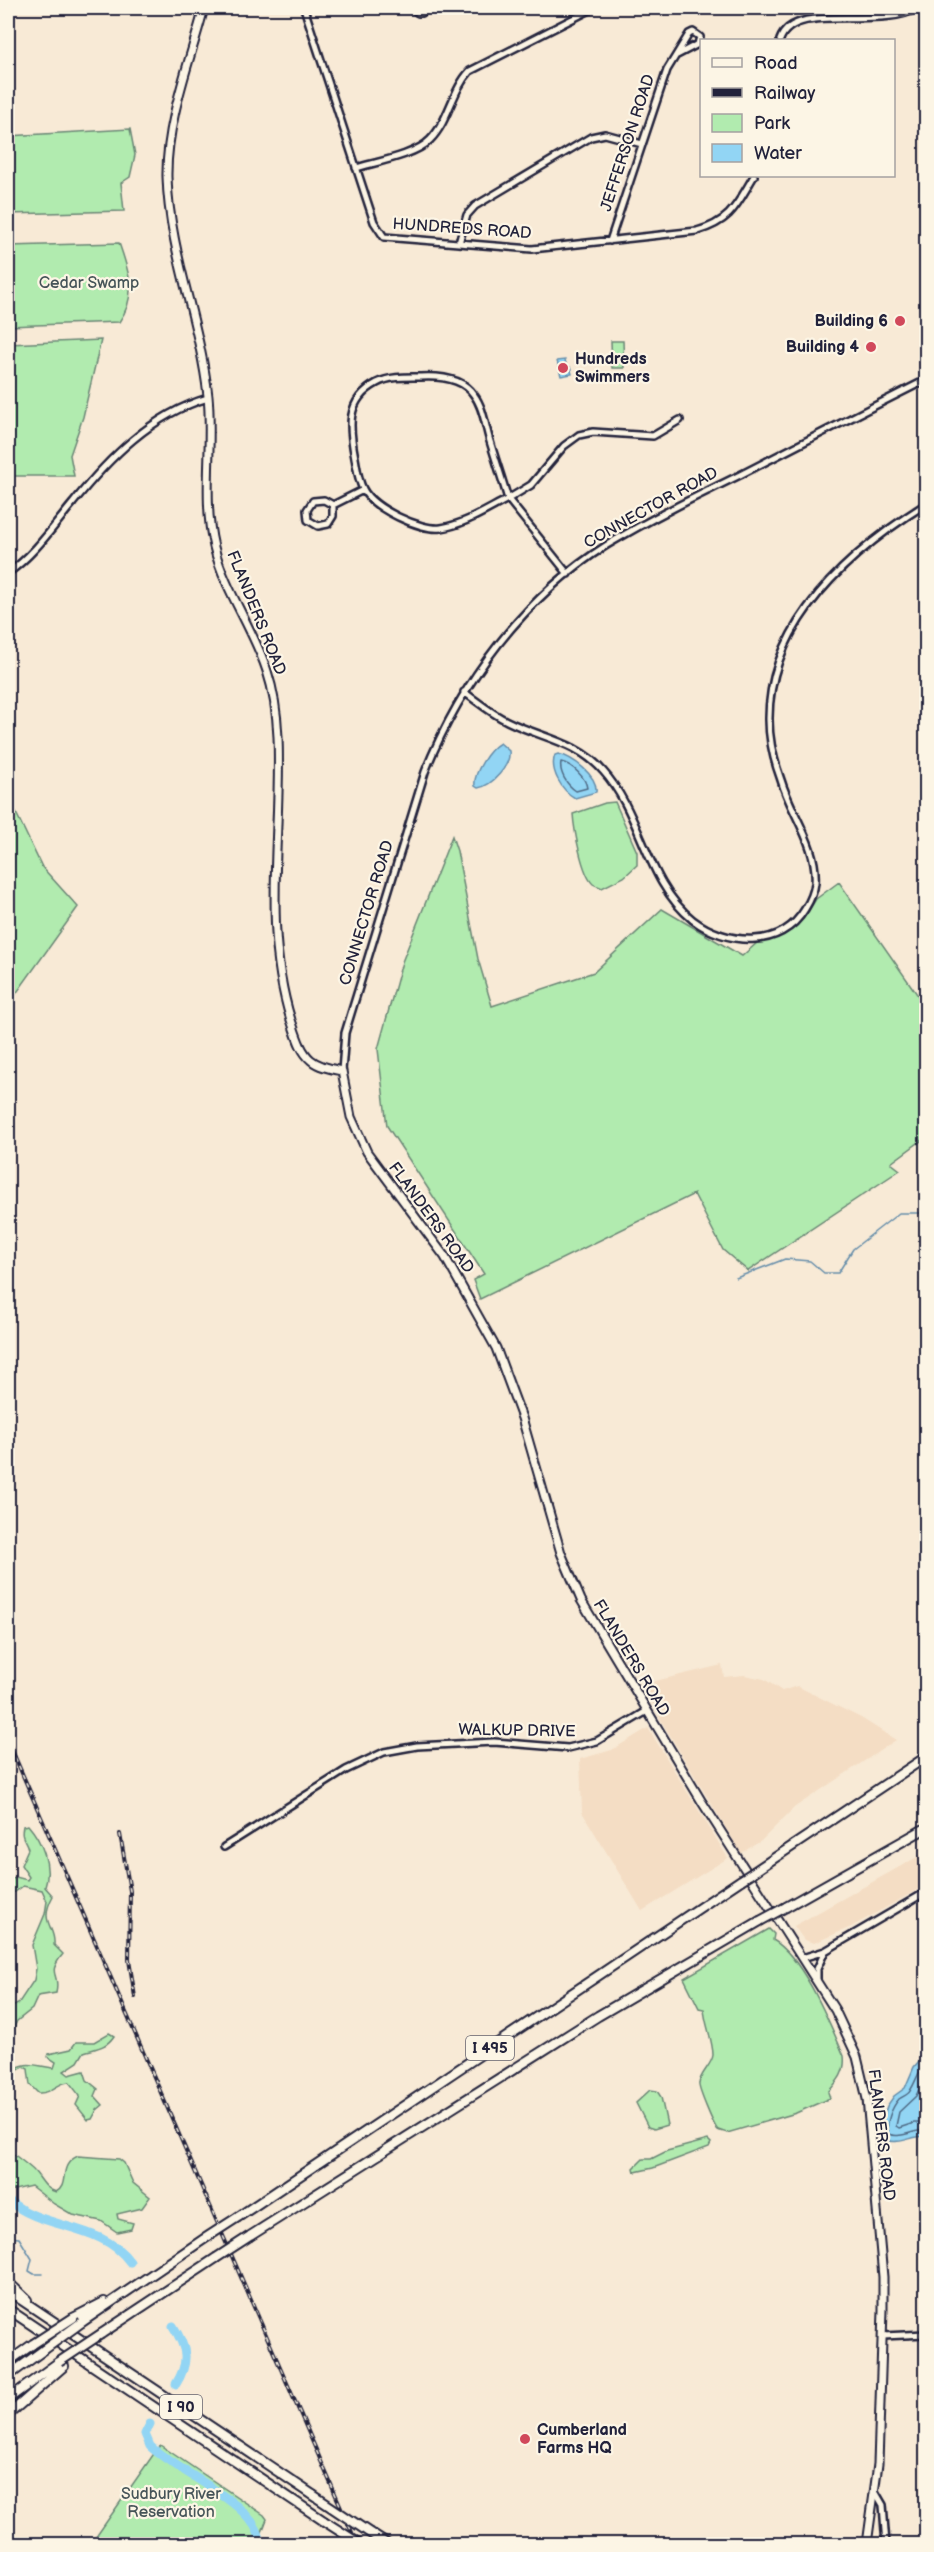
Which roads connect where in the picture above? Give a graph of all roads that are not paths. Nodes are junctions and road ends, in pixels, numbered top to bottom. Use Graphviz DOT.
graph roads {
  1 [pos="204,8"];
  2 [pos="304,8"];
  3 [pos="412,8"];
  4 [pos="426,8"];
  5 [pos="594,8"];
  6 [pos="917,8"];
  7 [pos="842,10"];
  8 [pos="796,16"];
  9 [pos="780,39"];
  10 [pos="677,55"];
  11 [pos="642,144"];
  12 [pos="356,168"];
  13 [pos="753,177"];
  14 [pos="610,241"];
  15 [pos="459,243"];
  16 [pos="927,380"];
  17 [pos="208,398"];
  18 [pos="680,420"];
  19 [pos="363,490"];
  20 [pos="508,499"];
  21 [pos="927,504"];
  22 [pos="333,506"];
  23 [pos="8,573"];
  24 [pos="568,574"];
  25 [pos="464,692"];
  26 [pos="342,1071"];
  27 [pos="647,1711"];
  28 [pos="927,1757"];
  29 [pos="927,1828"];
  30 [pos="224,1847"];
  31 [pos="927,1892"];
  32 [pos="825,1951"];
  33 [pos="802,1958"];
  34 [pos="818,1982"];
  35 [pos="8,2282"];
  36 [pos="132,2288"];
  37 [pos="8,2291"];
  38 [pos="8,2309"];
  39 [pos="48,2319"];
  40 [pos="927,2334"];
  41 [pos="883,2336"];
  42 [pos="8,2362"];
  43 [pos="62,2364"];
  44 [pos="8,2376"];
  45 [pos="8,2399"];
  46 [pos="8,2415"];
  47 [pos="876,2493"];
  48 [pos="360,2544"];
  49 [pos="387,2544"];
  50 [pos="867,2544"];
  51 [pos="886,2544"];
  1 -- 17 [label="main road, FLANDERS ROAD"];
  2 -- 12 [label="street, HUNDREDS ROAD"];
  3 -- 4 [label="street"];
  5 -- 12 [label="street"];
  6 -- 7 [label="street"];
  8 -- 9 [label="street"];
  10 -- 10 [label="street, JEFFERSON ROAD"];
  10 -- 11 [label="street, JEFFERSON ROAD"];
  11 -- 14 [label="street, JEFFERSON ROAD"];
  11 -- 15 [label="street"];
  12 -- 15 [label="street, HUNDREDS ROAD"];
  13 -- 14 [label="street, HUNDREDS ROAD"];
  14 -- 15 [label="street, HUNDREDS ROAD"];
  16 -- 24 [label="street, CONNECTOR ROAD"];
  17 -- 23 [label="street"];
  17 -- 26 [label="main road, FLANDERS ROAD"];
  18 -- 20 [label="street"];
  19 -- 20 [label="street"];
  19 -- 20 [label="street"];
  19 -- 22 [label="street"];
  20 -- 24 [label="street"];
  21 -- 25 [label="street"];
  22 -- 22 [label="street"];
  24 -- 25 [label="street, CONNECTOR ROAD"];
  25 -- 26 [label="street, CONNECTOR ROAD"];
  26 -- 27 [label="main road, FLANDERS ROAD"];
  27 -- 30 [label="street, WALKUP DRIVE"];
  27 -- 33 [label="main road, FLANDERS ROAD"];
  28 -- 36 [label="highway, I 495, bridge"];
  29 -- 43 [label="highway, I 495, bridge"];
  31 -- 32 [label="street"];
  32 -- 33 [label="street"];
  32 -- 34 [label="street"];
  33 -- 34 [label="main road, FLANDERS ROAD"];
  34 -- 41 [label="main road, FLANDERS ROAD"];
  35 -- 39 [label="highway"];
  36 -- 42 [label="highway, bridge"];
  36 -- 44 [label="highway, I 495, bridge"];
  37 -- 39 [label="highway, I 90"];
  38 -- 48 [label="highway, I 90, bridge"];
  39 -- 49 [label="highway, I 90, bridge"];
  40 -- 41 [label="street"];
  41 -- 47 [label="main road, FLANDERS ROAD"];
  43 -- 45 [label="highway, I 495"];
  43 -- 46 [label="highway"];
  47 -- 50 [label="main road, FLANDERS ROAD"];
  47 -- 51 [label="street"];
}
